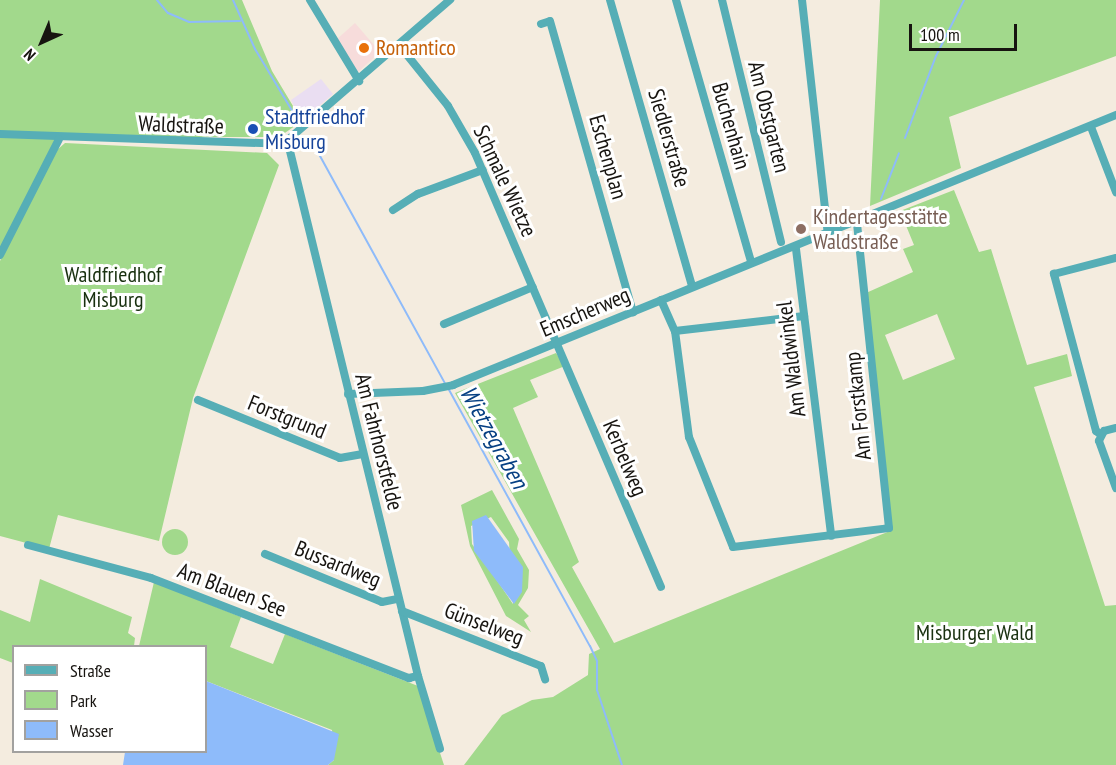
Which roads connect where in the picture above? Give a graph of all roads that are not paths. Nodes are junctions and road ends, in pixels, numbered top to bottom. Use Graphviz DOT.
graph roads {
  1 [pos="310,0"];
  2 [pos="450,0"];
  3 [pos="610,0"];
  4 [pos="676,0"];
  5 [pos="722,0"];
  6 [pos="802,0"];
  7 [pos="541,24"];
  8 [pos="399,45"];
  9 [pos="359,81"];
  10 [pos="1116,115"];
  11 [pos="1091,127"];
  12 [pos="0,134"];
  13 [pos="59,139"];
  14 [pos="288,142"];
  15 [pos="483,170"];
  16 [pos="1116,192"];
  17 [pos="393,210"];
  18 [pos="857,221"];
  19 [pos="828,236"];
  20 [pos="781,242"];
  21 [pos="795,249"];
  22 [pos="0,255"];
  23 [pos="1116,258"];
  24 [pos="751,261"];
  25 [pos="692,286"];
  26 [pos="533,287"];
  27 [pos="661,300"];
  28 [pos="633,312"];
  29 [pos="804,316"];
  30 [pos="444,324"];
  31 [pos="675,331"];
  32 [pos="558,343"];
  33 [pos="348,394"];
  34 [pos="198,400"];
  35 [pos="1116,428"];
  36 [pos="1101,435"];
  37 [pos="363,454"];
  38 [pos="1116,488"];
  39 [pos="831,536"];
  40 [pos="28,546"];
  41 [pos="265,554"];
  42 [pos="662,587"];
  43 [pos="398,598"];
  44 [pos="402,611"];
  45 [pos="418,676"];
  46 [pos="545,679"];
  47 [pos="440,749"];
  1 -- 9 [label="street"];
  2 -- 8 [label="street"];
  3 -- 25 [label="street, Siedlerstraße"];
  4 -- 24 [label="street, Buchenhain"];
  5 -- 20 [label="street, Am Obstgarten"];
  6 -- 19 [label="street"];
  7 -- 28 [label="street, Eschenplan"];
  8 -- 9 [label="street"];
  8 -- 15 [label="street, Schmale Wietze"];
  9 -- 14 [label="street"];
  10 -- 11 [label="street"];
  11 -- 16 [label="street"];
  11 -- 18 [label="street"];
  12 -- 13 [label="street, Waldstraße"];
  13 -- 14 [label="street, Waldstraße"];
  13 -- 22 [label="street"];
  14 -- 33 [label="street, Am Fahrhorstfelde"];
  15 -- 17 [label="street"];
  15 -- 26 [label="street, Schmale Wietze"];
  18 -- 19 [label="street"];
  18 -- 39 [label="street, Am Forstkamp"];
  19 -- 21 [label="street, Emscherweg"];
  21 -- 24 [label="street, Emscherweg"];
  21 -- 29 [label="street, Am Waldwinkel"];
  23 -- 36 [label="street"];
  24 -- 25 [label="street, Emscherweg"];
  25 -- 27 [label="street, Emscherweg"];
  26 -- 30 [label="street"];
  26 -- 32 [label="street, Schmale Wietze"];
  27 -- 28 [label="street, Emscherweg"];
  27 -- 31 [label="street"];
  28 -- 32 [label="street, Emscherweg"];
  29 -- 31 [label="street"];
  29 -- 39 [label="street, Am Waldwinkel"];
  31 -- 39 [label="street"];
  32 -- 33 [label="street, Emscherweg"];
  32 -- 42 [label="street, Kerbelweg"];
  33 -- 37 [label="street, Am Fahrhorstfelde"];
  34 -- 37 [label="street, Forstgrund"];
  35 -- 36 [label="street"];
  36 -- 38 [label="street"];
  37 -- 43 [label="street, Am Fahrhorstfelde"];
  40 -- 45 [label="street, Am Blauen See"];
  41 -- 43 [label="street, Bussardweg"];
  43 -- 44 [label="street, Am Fahrhorstfelde"];
  44 -- 45 [label="street, Am Fahrhorstfelde"];
  44 -- 46 [label="street, Günselweg"];
  45 -- 47 [label="street, Am Fahrhorstfelde"];
}
